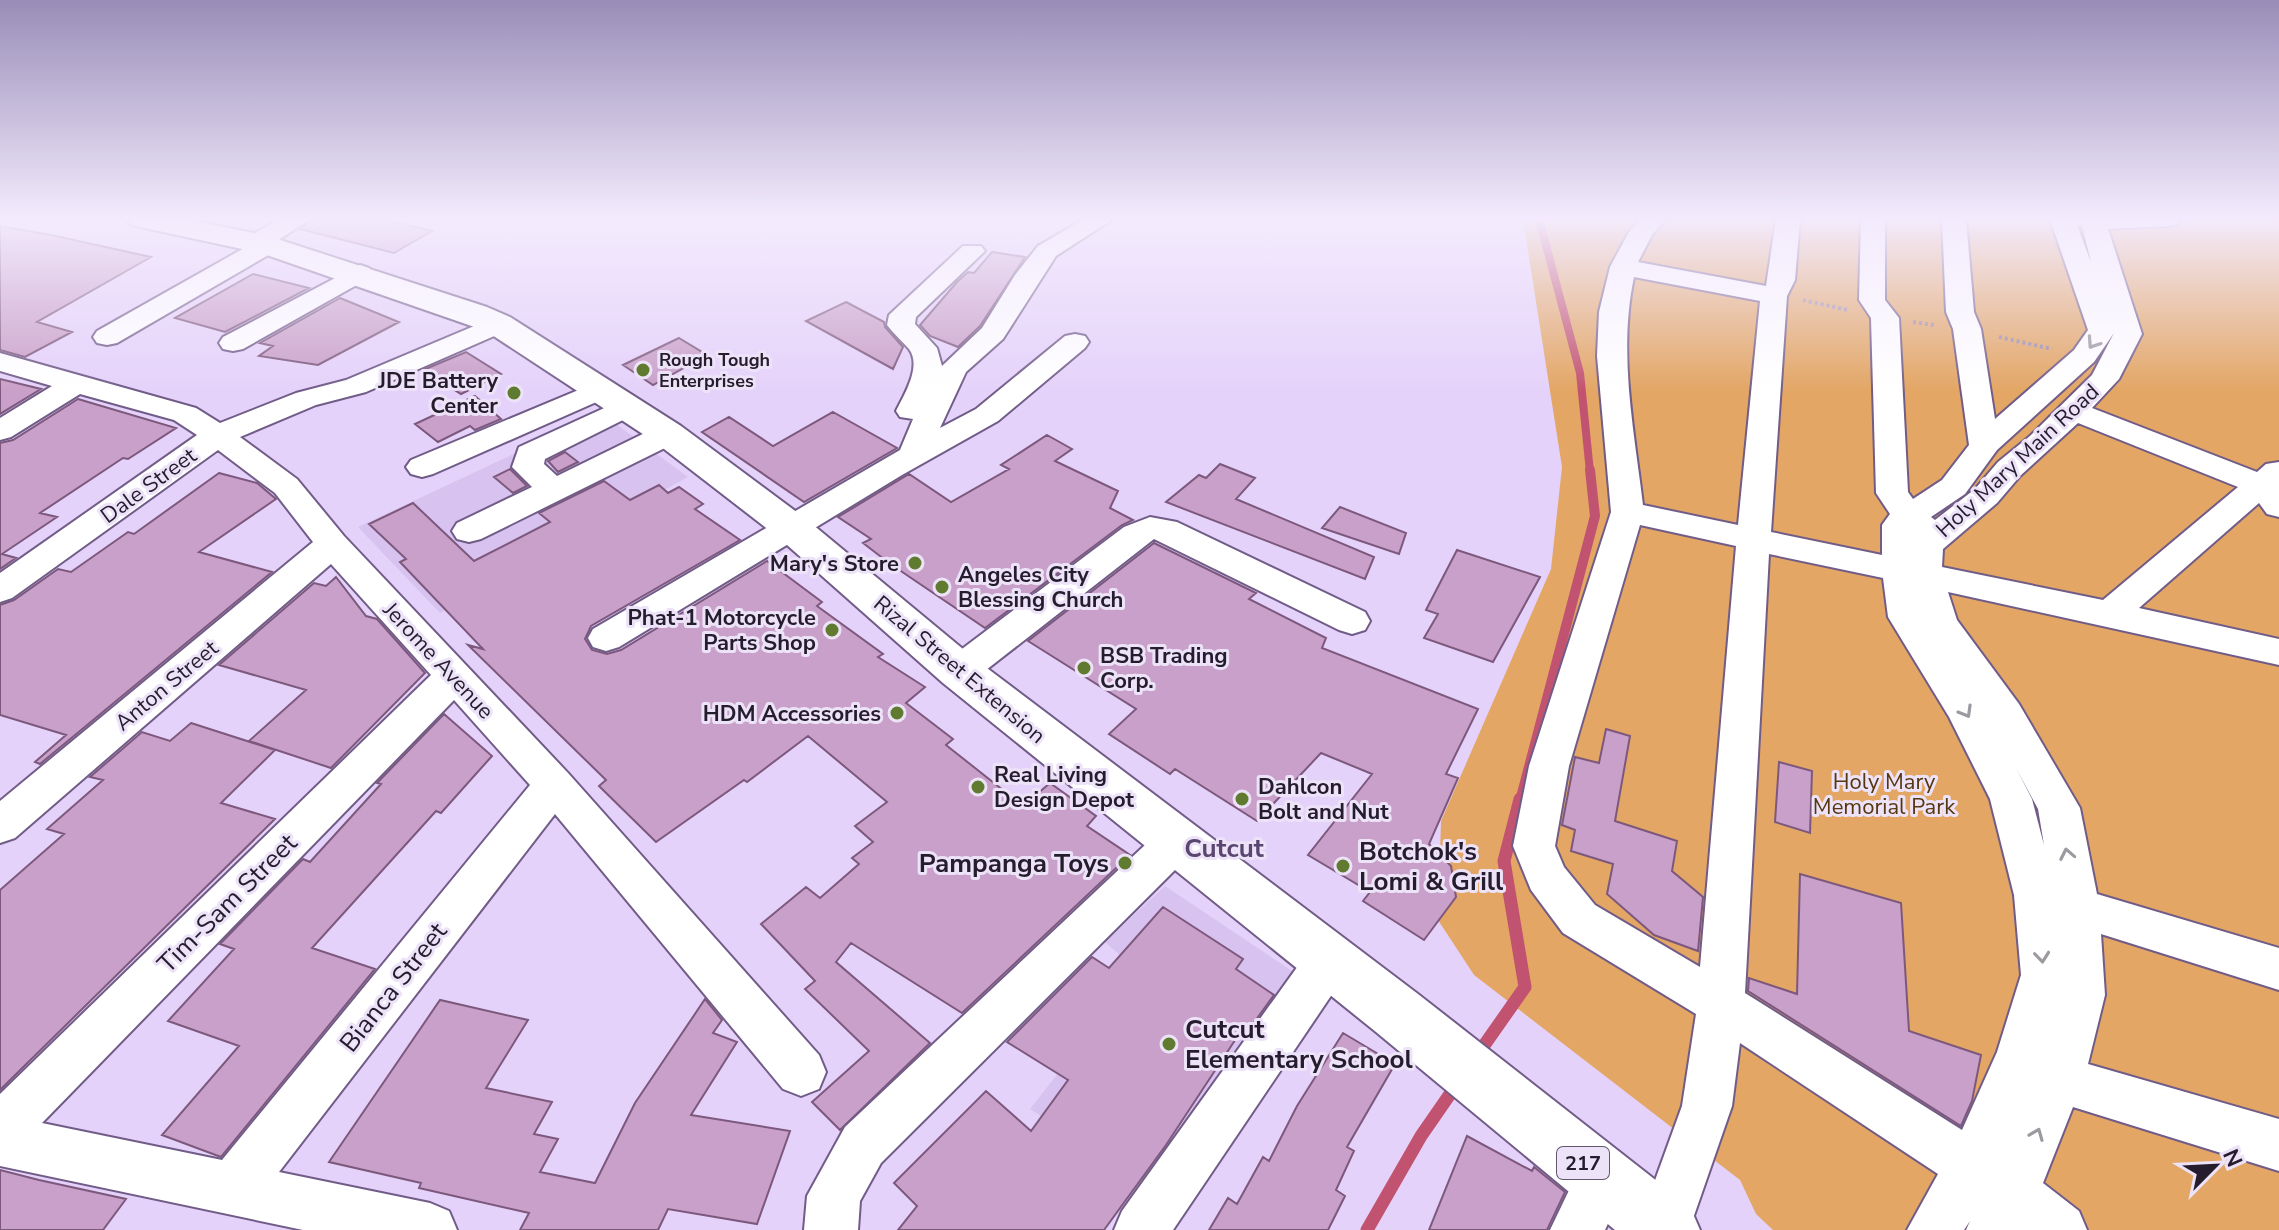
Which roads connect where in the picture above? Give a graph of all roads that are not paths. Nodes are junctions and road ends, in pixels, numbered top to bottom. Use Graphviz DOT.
graph roads {
  1 [pos="207,276"];
  2 [pos="354,276"];
  3 [pos="369,276"];
  4 [pos="945,276"];
  5 [pos="1027,276"];
  6 [pos="1621,276"];
  7 [pos="1672,276"];
  8 [pos="1782,276"];
  9 [pos="1872,276"];
  10 [pos="1958,276"];
  11 [pos="2089,276"];
  12 [pos="2108,276"];
  13 [pos="1774,296"];
  14 [pos="486,319"];
  15 [pos="107,337"];
  16 [pos="1075,342"];
  17 [pos="233,343"];
  18 [pos="0,362"];
  19 [pos="79,382"];
  20 [pos="612,399"];
  21 [pos="2074,411"];
  22 [pos="0,431"];
  23 [pos="668,434"];
  24 [pos="218,435"];
  25 [pos="1984,445"];
  26 [pos="917,449"];
  27 [pos="422,467"];
  28 [pos="2274,484"];
  29 [pos="554,490"];
  30 [pos="1627,512"];
  31 [pos="1908,515"];
  32 [pos="792,528"];
  33 [pos="469,531"];
  34 [pos="1753,541"];
  35 [pos="332,544"];
  36 [pos="1919,559"];
  37 [pos="0,590"];
  38 [pos="2111,613"];
  39 [pos="1352,621"];
  40 [pos="606,638"];
  41 [pos="2279,652"];
  42 [pos="959,671"];
  43 [pos="455,675"];
  44 [pos="554,784"];
  45 [pos="0,826"];
  46 [pos="1176,842"];
  47 [pos="2057,901"];
  48 [pos="1329,960"];
  49 [pos="2279,969"];
  50 [pos="1721,1004"];
  51 [pos="2040,1066"];
  52 [pos="801,1072"];
  53 [pos="0,1130"];
  54 [pos="0,1140"];
  55 [pos="2279,1145"];
  56 [pos="232,1190"];
  57 [pos="1992,1197"];
  58 [pos="1590,1204"];
  59 [pos="1665,1228"];
  60 [pos="430,1230"];
  61 [pos="831,1230"];
  62 [pos="1141,1230"];
  63 [pos="1934,1230"];
  64 [pos="2060,1230"];
  1 -- 15 [label="street"];
  2 -- 17 [label="street"];
  3 -- 14 [label="main road, Rizal Street Extension / 217"];
  4 -- 26 [label="street"];
  5 -- 26 [label="street"];
  6 -- 30 [label="street"];
  7 -- 13 [label="street"];
  8 -- 13 [label="street"];
  9 -- 31 [label="street"];
  10 -- 25 [label="street"];
  11 -- 25 [label="street, Holy Mary Main Road, one-way"];
  12 -- 21 [label="street, Holy Mary Main Road"];
  13 -- 34 [label="street"];
  14 -- 20 [label="main road, Rizal Street Extension / 217"];
  14 -- 24 [label="street, Dale Street"];
  16 -- 26 [label="street"];
  18 -- 19 [label="street, Jerome Avenue"];
  19 -- 22 [label="street"];
  19 -- 24 [label="street, Jerome Avenue"];
  20 -- 23 [label="main road, Rizal Street Extension / 217"];
  20 -- 27 [label="street"];
  20 -- 29 [label="street"];
  21 -- 28 [label="street"];
  21 -- 36 [label="street, Holy Mary Main Road"];
  23 -- 29 [label="street"];
  23 -- 32 [label="main road, Rizal Street Extension / 217"];
  24 -- 35 [label="street, Jerome Avenue"];
  24 -- 37 [label="street, Dale Street"];
  25 -- 31 [label="street, Holy Mary Main Road"];
  26 -- 32 [label="street"];
  28 -- 38 [label="street"];
  29 -- 33 [label="street"];
  30 -- 34 [label="street"];
  30 -- 50 [label="street"];
  31 -- 36 [label="street"];
  31 -- 36 [label="street, Holy Mary Main Road"];
  32 -- 40 [label="street"];
  32 -- 42 [label="main road, Rizal Street Extension / 217"];
  34 -- 36 [label="street"];
  34 -- 50 [label="street"];
  35 -- 43 [label="street, Jerome Avenue"];
  35 -- 45 [label="street, Anton Street"];
  36 -- 38 [label="street"];
  36 -- 47 [label="street, Holy Mary Main Road"];
  38 -- 41 [label="street"];
  39 -- 42 [label="street"];
  42 -- 46 [label="main road, Rizal Street Extension / 217"];
  43 -- 44 [label="street, Jerome Avenue"];
  43 -- 53 [label="street, Tim-Sam Street"];
  44 -- 52 [label="street, Jerome Avenue"];
  44 -- 56 [label="street, Bianca Street"];
  46 -- 48 [label="main road, Rizal Street Extension / 217"];
  46 -- 61 [label="street"];
  47 -- 49 [label="street"];
  47 -- 51 [label="street, Holy Mary Main Road"];
  48 -- 58 [label="main road, Rizal Street Extension / 217"];
  48 -- 62 [label="street"];
  50 -- 57 [label="street"];
  50 -- 59 [label="street"];
  51 -- 55 [label="street"];
  51 -- 57 [label="street, Holy Mary Main Road"];
  54 -- 56 [label="street"];
  56 -- 60 [label="street"];
  57 -- 63 [label="street, Holy Mary Main Road"];
  57 -- 64 [label="street"];
  58 -- 59 [label="main road, Rizal Street Extension / 217"];
}
